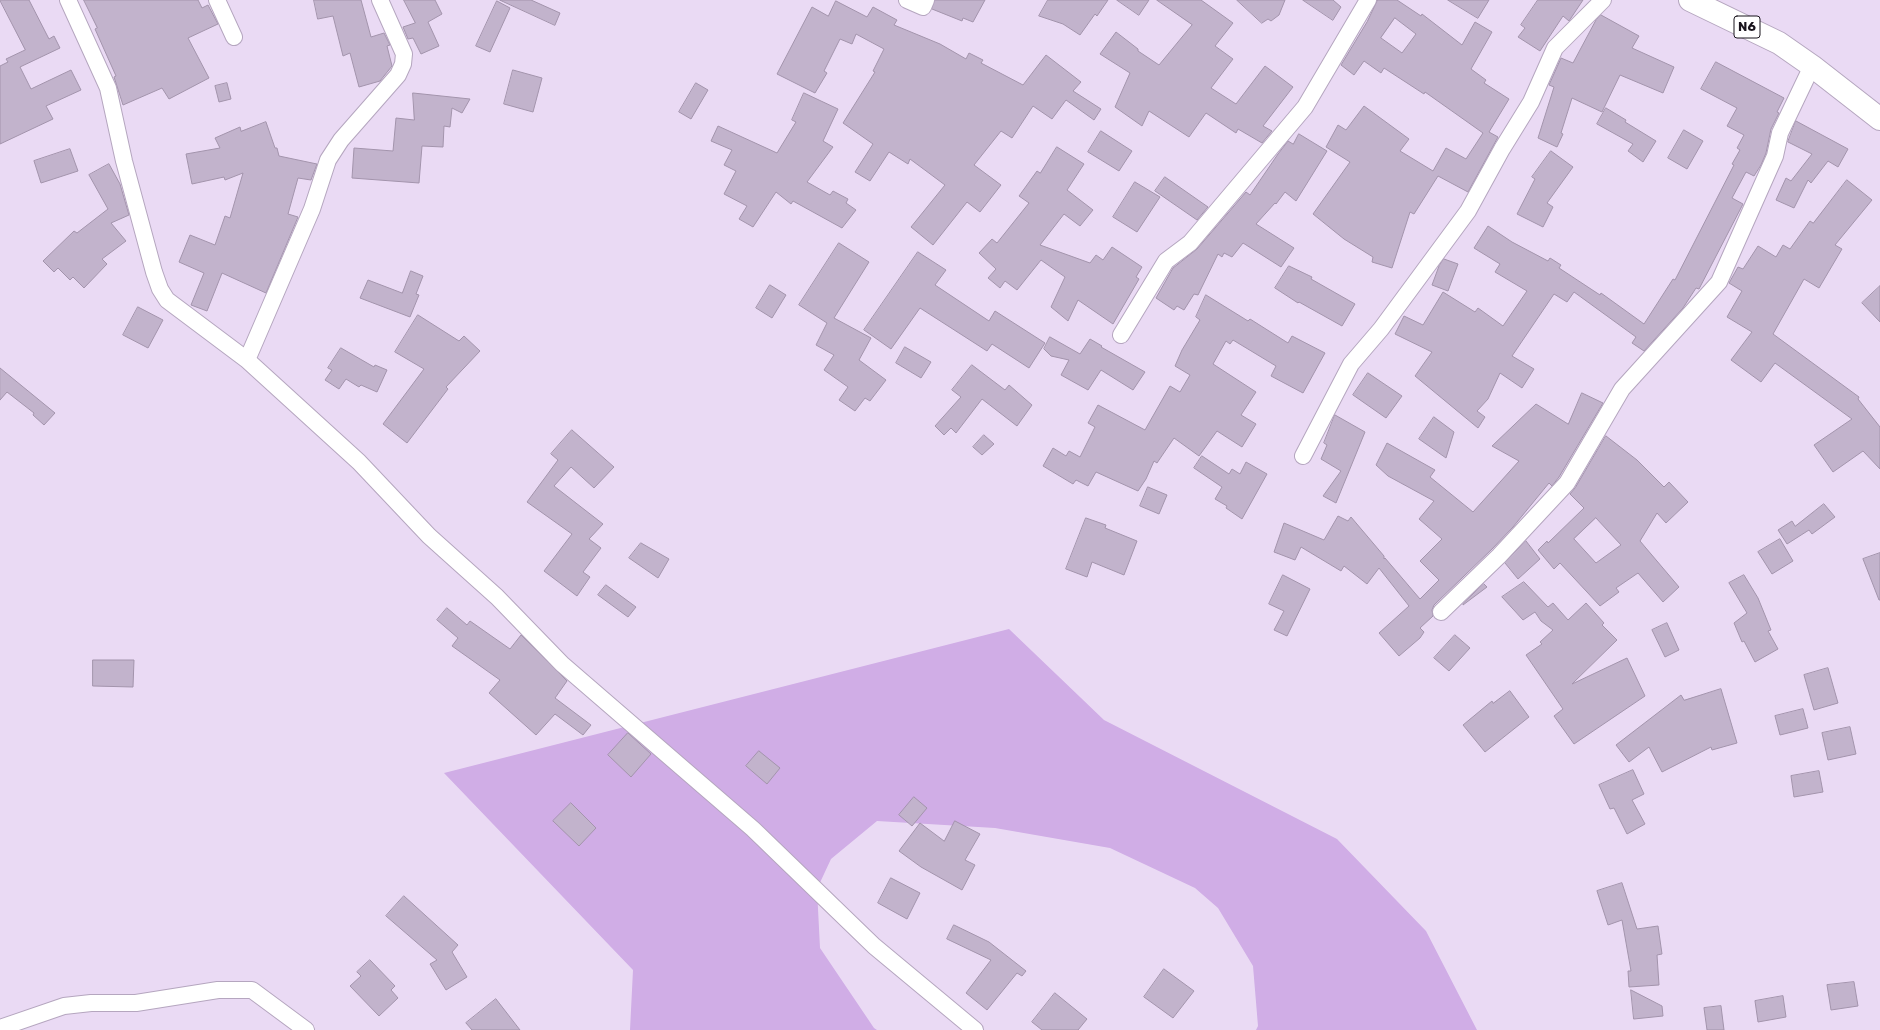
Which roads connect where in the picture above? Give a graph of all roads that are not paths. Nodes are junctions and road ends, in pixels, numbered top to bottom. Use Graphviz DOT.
graph roads {
  1 [pos="68,0"];
  2 [pos="217,0"];
  3 [pos="380,0"];
  4 [pos="907,0"];
  5 [pos="926,0"];
  6 [pos="1368,0"];
  7 [pos="1602,0"];
  8 [pos="1690,0"];
  9 [pos="234,37"];
  10 [pos="1812,66"];
  11 [pos="1880,118"];
  12 [pos="1121,335"];
  13 [pos="247,360"];
  14 [pos="1302,456"];
  15 [pos="1441,612"];
  16 [pos="0,1028"];
  17 [pos="306,1030"];
  18 [pos="975,1030"];
  1 -- 13 [label="street"];
  2 -- 9 [label="street"];
  3 -- 13 [label="street"];
  4 -- 5 [label="street"];
  6 -- 12 [label="street"];
  7 -- 14 [label="street"];
  8 -- 10 [label="highway, N6"];
  10 -- 11 [label="highway, N6"];
  10 -- 15 [label="street"];
  13 -- 18 [label="street"];
  16 -- 17 [label="street"];
}
